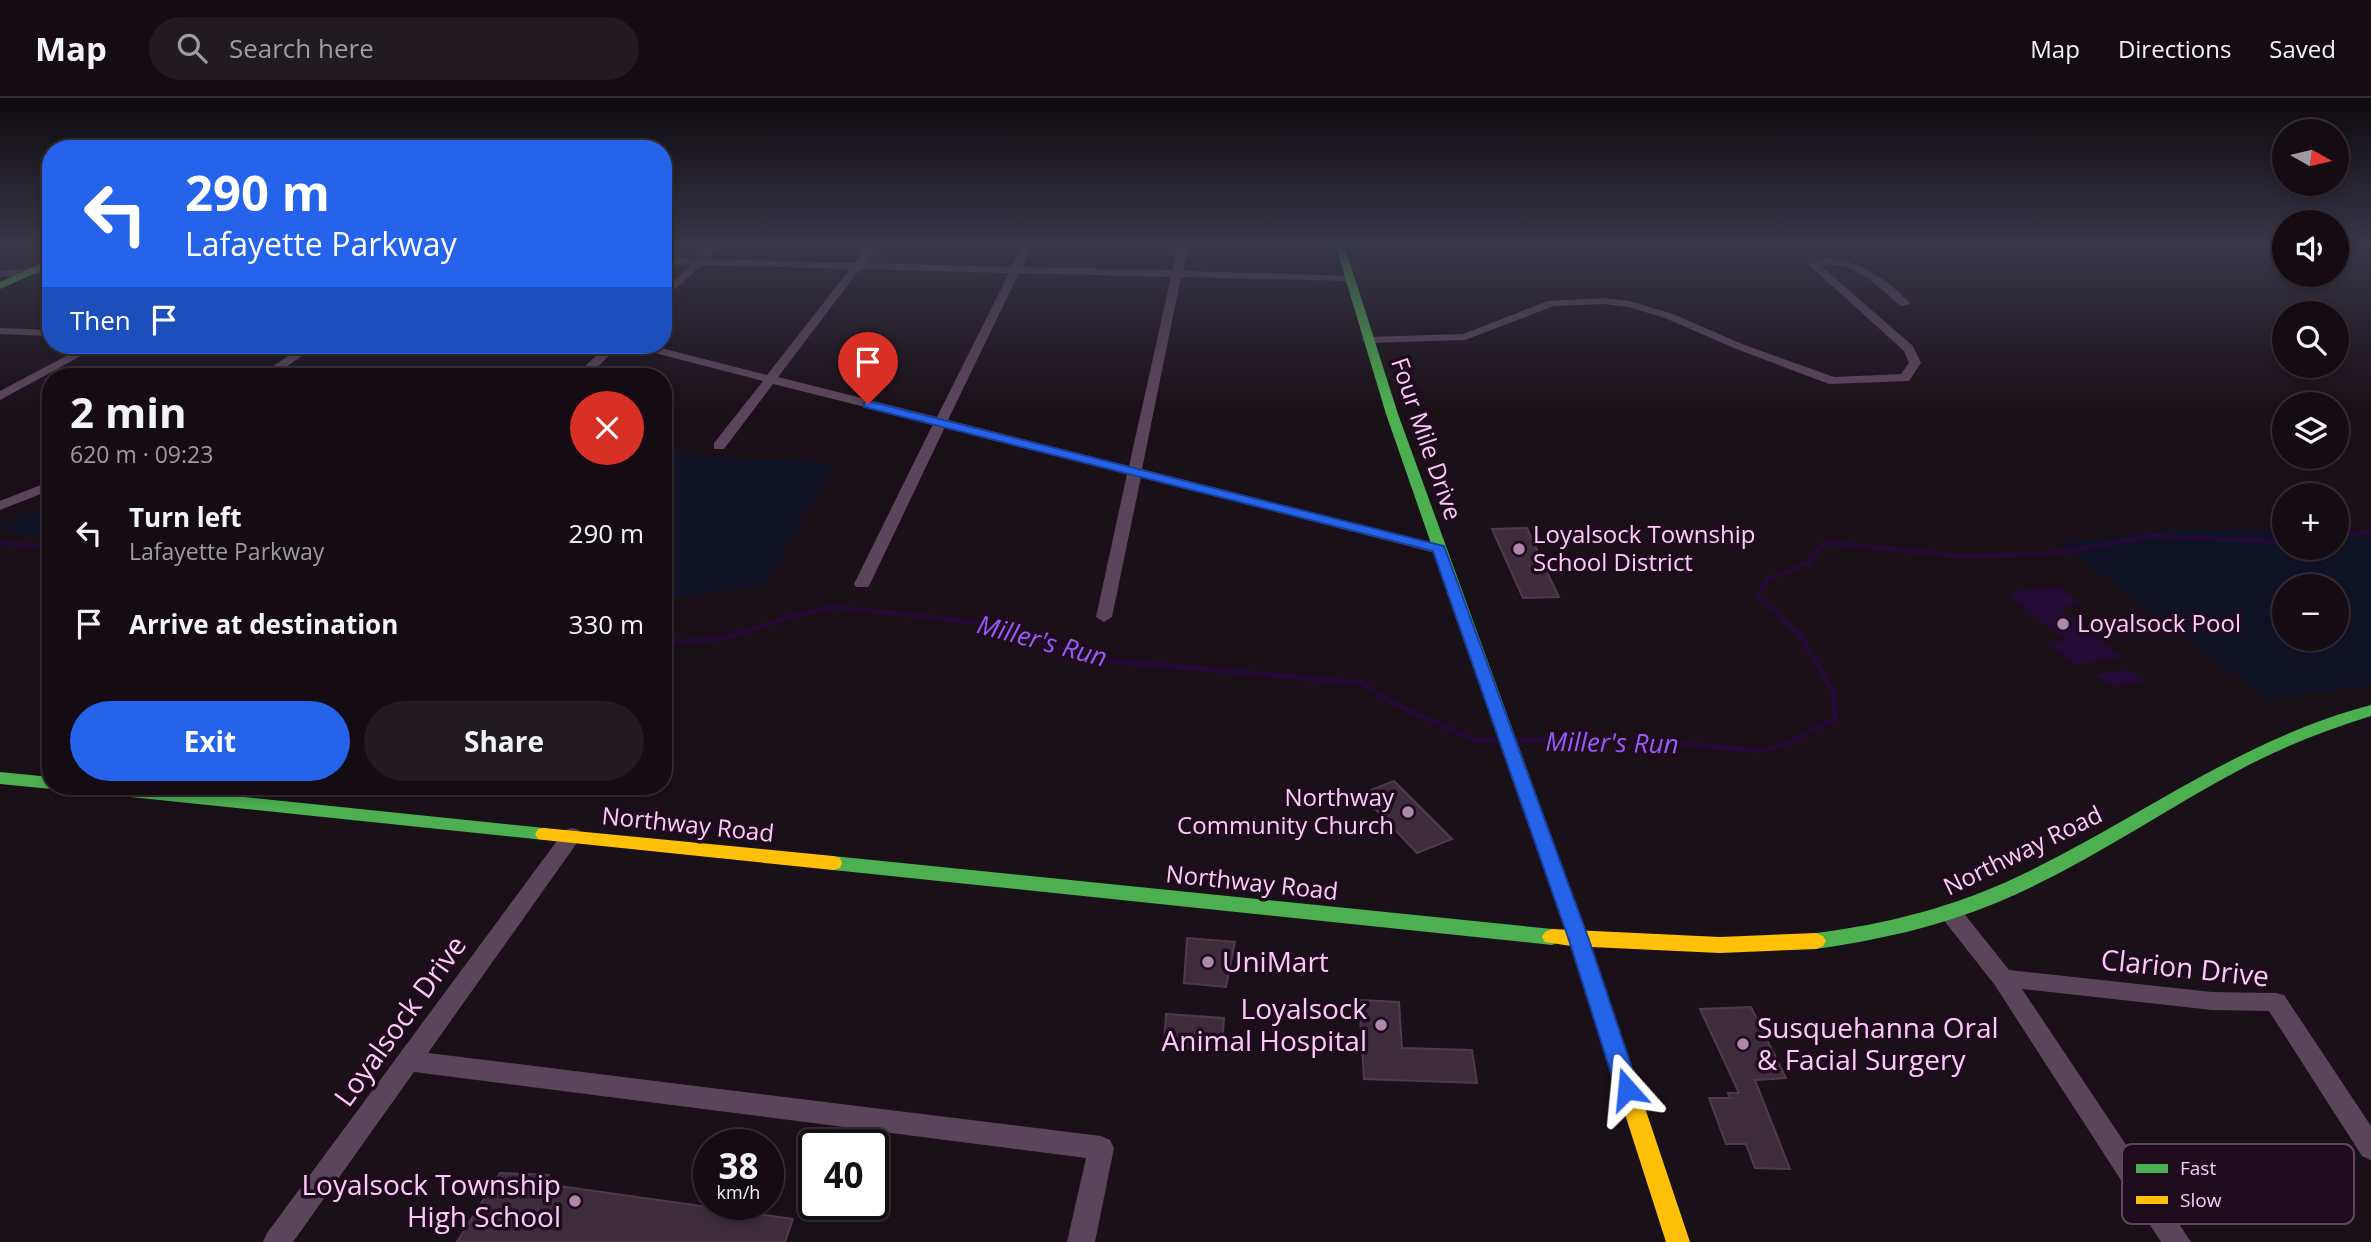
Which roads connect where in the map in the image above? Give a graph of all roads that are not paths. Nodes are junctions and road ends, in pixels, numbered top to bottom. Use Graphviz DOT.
graph roads {
  1 [pos="833,297"];
  2 [pos="1003,297"];
  3 [pos="1172,297"];
  4 [pos="1355,297"];
  5 [pos="1851,297"];
  6 [pos="1896,297"];
  7 [pos="1905,304"];
  8 [pos="0,331"];
  9 [pos="42,333"];
  10 [pos="1368,340"];
  11 [pos="78,354"];
  12 [pos="298,354"];
  13 [pos="605,354"];
  14 [pos="672,354"];
  15 [pos="52,368"];
  16 [pos="277,368"];
  17 [pos="590,368"];
  18 [pos="42,373"];
  19 [pos="771,379"];
  20 [pos="0,396"];
  21 [pos="941,423"];
  22 [pos="719,446"];
  23 [pos="1136,472"];
  24 [pos="42,489"];
  25 [pos="0,506"];
  26 [pos="1439,549"];
  27 [pos="862,584"];
  28 [pos="1104,617"];
  29 [pos="2371,710"];
  30 [pos="0,778"];
  31 [pos="42,782"];
  32 [pos="172,795"];
  33 [pos="572,835"];
  34 [pos="1950,912"];
  35 [pos="1579,940"];
  36 [pos="2002,978"];
  37 [pos="407,1061"];
  38 [pos="2371,1148"];
  39 [pos="2122,1159"];
  40 [pos="2165,1224"];
  41 [pos="277,1242"];
  42 [pos="1082,1242"];
  43 [pos="1678,1242"];
  44 [pos="2177,1242"];
  1 -- 19 [label="street"];
  2 -- 21 [label="street"];
  3 -- 23 [label="street"];
  4 -- 10 [label="street, Four Mile Drive"];
  5 -- 10 [label="street"];
  6 -- 7 [label="street"];
  8 -- 9 [label="street"];
  10 -- 26 [label="street, Four Mile Drive"];
  11 -- 15 [label="street"];
  12 -- 16 [label="street"];
  13 -- 17 [label="street"];
  14 -- 19 [label="street"];
  18 -- 20 [label="street"];
  19 -- 21 [label="street"];
  19 -- 22 [label="street"];
  21 -- 23 [label="street"];
  21 -- 27 [label="street"];
  23 -- 26 [label="street"];
  23 -- 28 [label="street"];
  24 -- 25 [label="street"];
  26 -- 35 [label="street, Four Mile Drive"];
  29 -- 34 [label="street, Northway Road"];
  30 -- 31 [label="street"];
  32 -- 33 [label="street, Northway Road"];
  33 -- 35 [label="street, Northway Road"];
  33 -- 37 [label="street, Loyalsock Drive"];
  34 -- 35 [label="street, Northway Road"];
  34 -- 36 [label="street"];
  35 -- 43 [label="street, Four Mile Drive"];
  36 -- 38 [label="street, Clarion Drive"];
  36 -- 39 [label="street"];
  37 -- 41 [label="street, Loyalsock Drive"];
  37 -- 42 [label="street"];
  40 -- 44 [label="street"];
}
